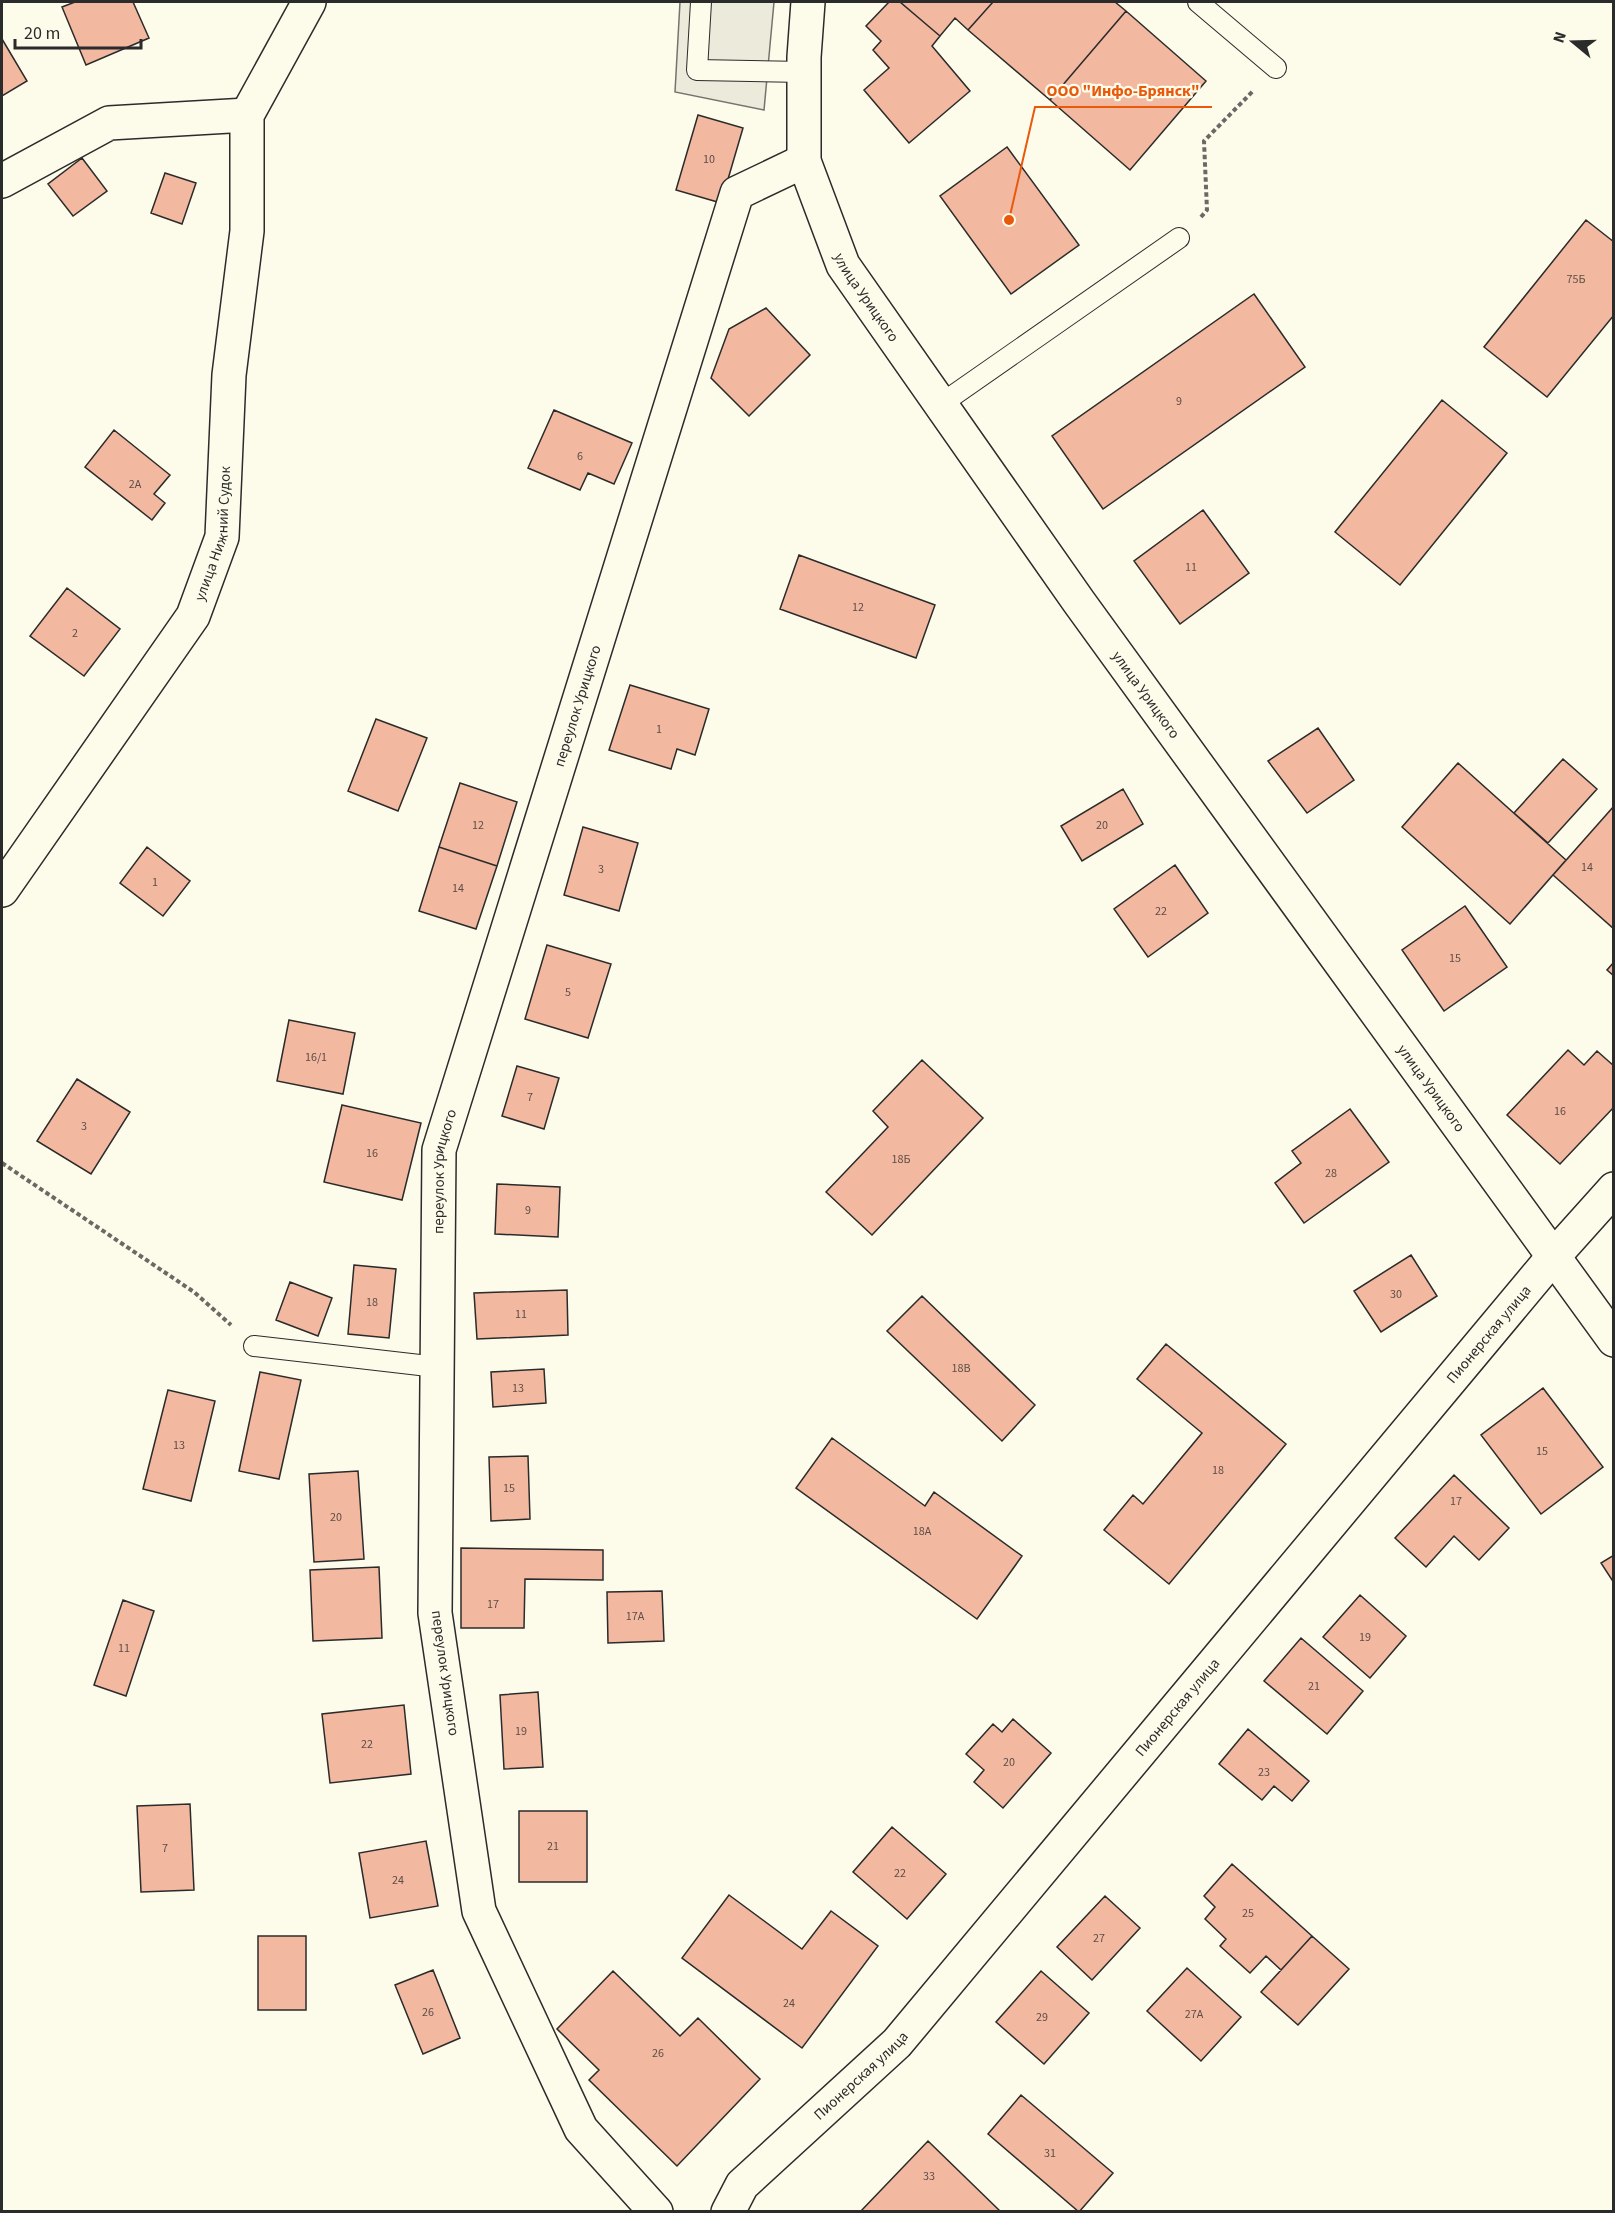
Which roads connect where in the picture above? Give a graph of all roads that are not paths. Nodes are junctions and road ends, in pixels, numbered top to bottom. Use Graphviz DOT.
graph roads {
  1 [pos="309,2"];
  2 [pos="701,2"];
  3 [pos="807,2"];
  4 [pos="1198,2"];
  5 [pos="1276,68"];
  6 [pos="804,72"];
  7 [pos="247,115"];
  8 [pos="804,161"];
  9 [pos="2,181"];
  10 [pos="1179,238"];
  11 [pos="941,404"];
  12 [pos="2,890"];
  13 [pos="1614,1189"];
  14 [pos="1553,1257"];
  15 [pos="1614,1340"];
  16 [pos="254,1346"];
  17 [pos="437,1366"];
  18 [pos="656,2211"];
  19 [pos="728,2211"];
  1 -- 7 [label="street"];
  2 -- 6 [label="lane"];
  3 -- 6 [label="street, улица Урицкого"];
  4 -- 5 [label="lane"];
  6 -- 8 [label="street, улица Урицкого"];
  7 -- 9 [label="street"];
  7 -- 12 [label="street, улица Нижний Судок"];
  8 -- 11 [label="street, улица Урицкого"];
  8 -- 17 [label="street, переулок Урицкого"];
  10 -- 11 [label="lane"];
  11 -- 14 [label="street, улица Урицкого"];
  13 -- 14 [label="street, Пионерская улица"];
  14 -- 15 [label="street, улица Урицкого"];
  14 -- 19 [label="street, Пионерская улица"];
  16 -- 17 [label="lane"];
  17 -- 18 [label="street, переулок Урицкого"];
}
